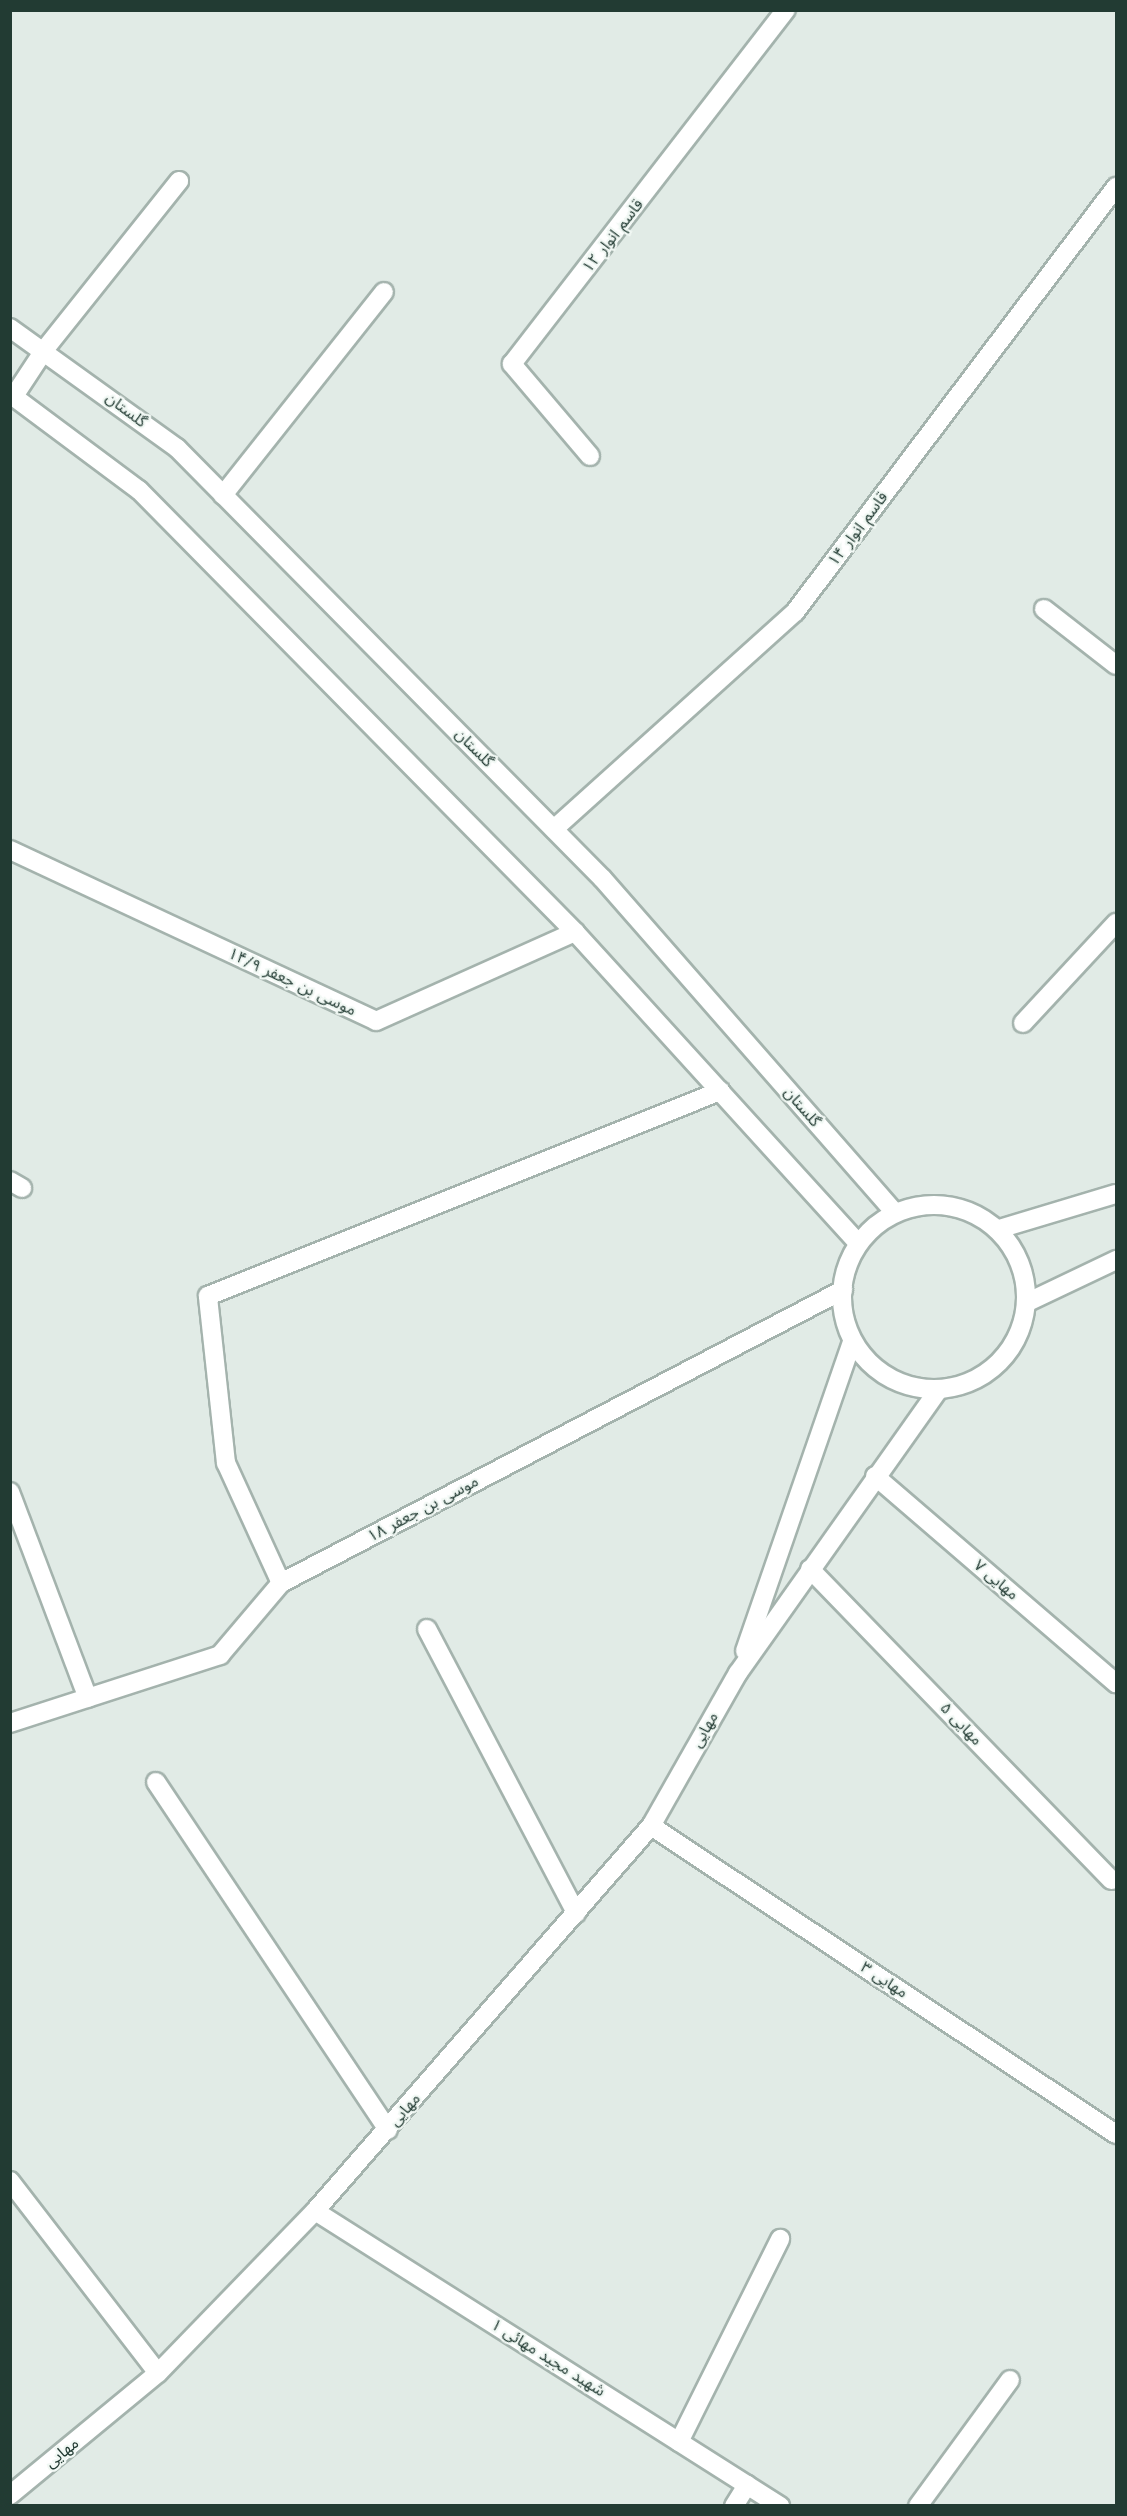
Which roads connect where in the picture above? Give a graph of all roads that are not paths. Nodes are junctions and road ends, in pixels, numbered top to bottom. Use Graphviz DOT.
graph roads {
  1 [pos="786,10"];
  2 [pos="179,181"];
  3 [pos="1116,187"];
  4 [pos="384,292"];
  5 [pos="10,328"];
  6 [pos="45,349"];
  7 [pos="12,395"];
  8 [pos="590,456"];
  9 [pos="223,495"];
  10 [pos="1044,609"];
  11 [pos="1116,665"];
  12 [pos="554,829"];
  13 [pos="10,850"];
  14 [pos="1116,923"];
  15 [pos="575,932"];
  16 [pos="1023,1023"];
  17 [pos="720,1091"];
  18 [pos="1116,1194"];
  19 [pos="895,1213"];
  20 [pos="999,1229"];
  21 [pos="858,1244"];
  22 [pos="1116,1260"];
  23 [pos="843,1290"];
  24 [pos="1028,1302"];
  25 [pos="852,1342"];
  26 [pos="938,1391"];
  27 [pos="875,1476"];
  28 [pos="10,1492"];
  29 [pos="810,1569"];
  30 [pos="281,1583"];
  31 [pos="427,1629"];
  32 [pos="738,1673"];
  33 [pos="1116,1683"];
  34 [pos="88,1698"];
  35 [pos="10,1723"];
  36 [pos="156,1782"];
  37 [pos="651,1826"];
  38 [pos="1111,1880"];
  39 [pos="576,1913"];
  40 [pos="388,2130"];
  41 [pos="1116,2134"];
  42 [pos="10,2181"];
  43 [pos="315,2211"];
  44 [pos="780,2240"];
  45 [pos="159,2373"];
  46 [pos="1010,2380"];
  47 [pos="679,2442"];
  48 [pos="747,2485"];
  49 [pos="10,2495"];
  50 [pos="734,2505"];
  51 [pos="780,2505"];
  52 [pos="918,2505"];
  1 -- 8 [label="street, قاسم انوار ۱۲"];
  2 -- 6 [label="street"];
  3 -- 12 [label="street, قاسم انوار ۱۴"];
  4 -- 9 [label="street"];
  5 -- 6 [label="street, گلستان"];
  6 -- 7 [label="street"];
  6 -- 9 [label="street, گلستان"];
  7 -- 15 [label="street"];
  9 -- 12 [label="street, گلستان"];
  10 -- 11 [label="street"];
  12 -- 19 [label="street, گلستان"];
  13 -- 15 [label="street, موسی بن جعفر ۱۴/۹"];
  14 -- 16 [label="street"];
  15 -- 17 [label="street"];
  17 -- 21 [label="street"];
  17 -- 30 [label="street"];
  18 -- 20 [label="street"];
  19 -- 20 [label="street"];
  19 -- 21 [label="street"];
  20 -- 24 [label="street"];
  21 -- 23 [label="street"];
  22 -- 24 [label="street"];
  23 -- 25 [label="street"];
  23 -- 30 [label="street, موسی بن جعفر ۱۸"];
  24 -- 26 [label="street"];
  25 -- 26 [label="street"];
  25 -- 32 [label="street"];
  26 -- 27 [label="street"];
  27 -- 29 [label="street"];
  27 -- 33 [label="street, مهایی ۷"];
  28 -- 34 [label="street"];
  29 -- 32 [label="street"];
  29 -- 38 [label="street, مهایی ۵"];
  30 -- 34 [label="street, موسی بن جعفر ۱۸"];
  31 -- 39 [label="street"];
  32 -- 37 [label="street, مهایی"];
  34 -- 35 [label="street, موسی بن جعفر ۱۸"];
  36 -- 40 [label="street"];
  37 -- 39 [label="street, مهایی"];
  37 -- 41 [label="street, مهایی ۳"];
  39 -- 40 [label="street, مهایی"];
  40 -- 43 [label="street, مهایی"];
  42 -- 45 [label="street"];
  43 -- 45 [label="street, مهایی"];
  43 -- 47 [label="street, شهید مجید مهائی ۱"];
  44 -- 47 [label="street"];
  45 -- 49 [label="street, مهایی"];
  46 -- 52 [label="street"];
  47 -- 48 [label="street, شهید مجید مهائی ۱"];
  48 -- 50 [label="street"];
  48 -- 51 [label="street, شهید مجید مهائی ۱"];
}
